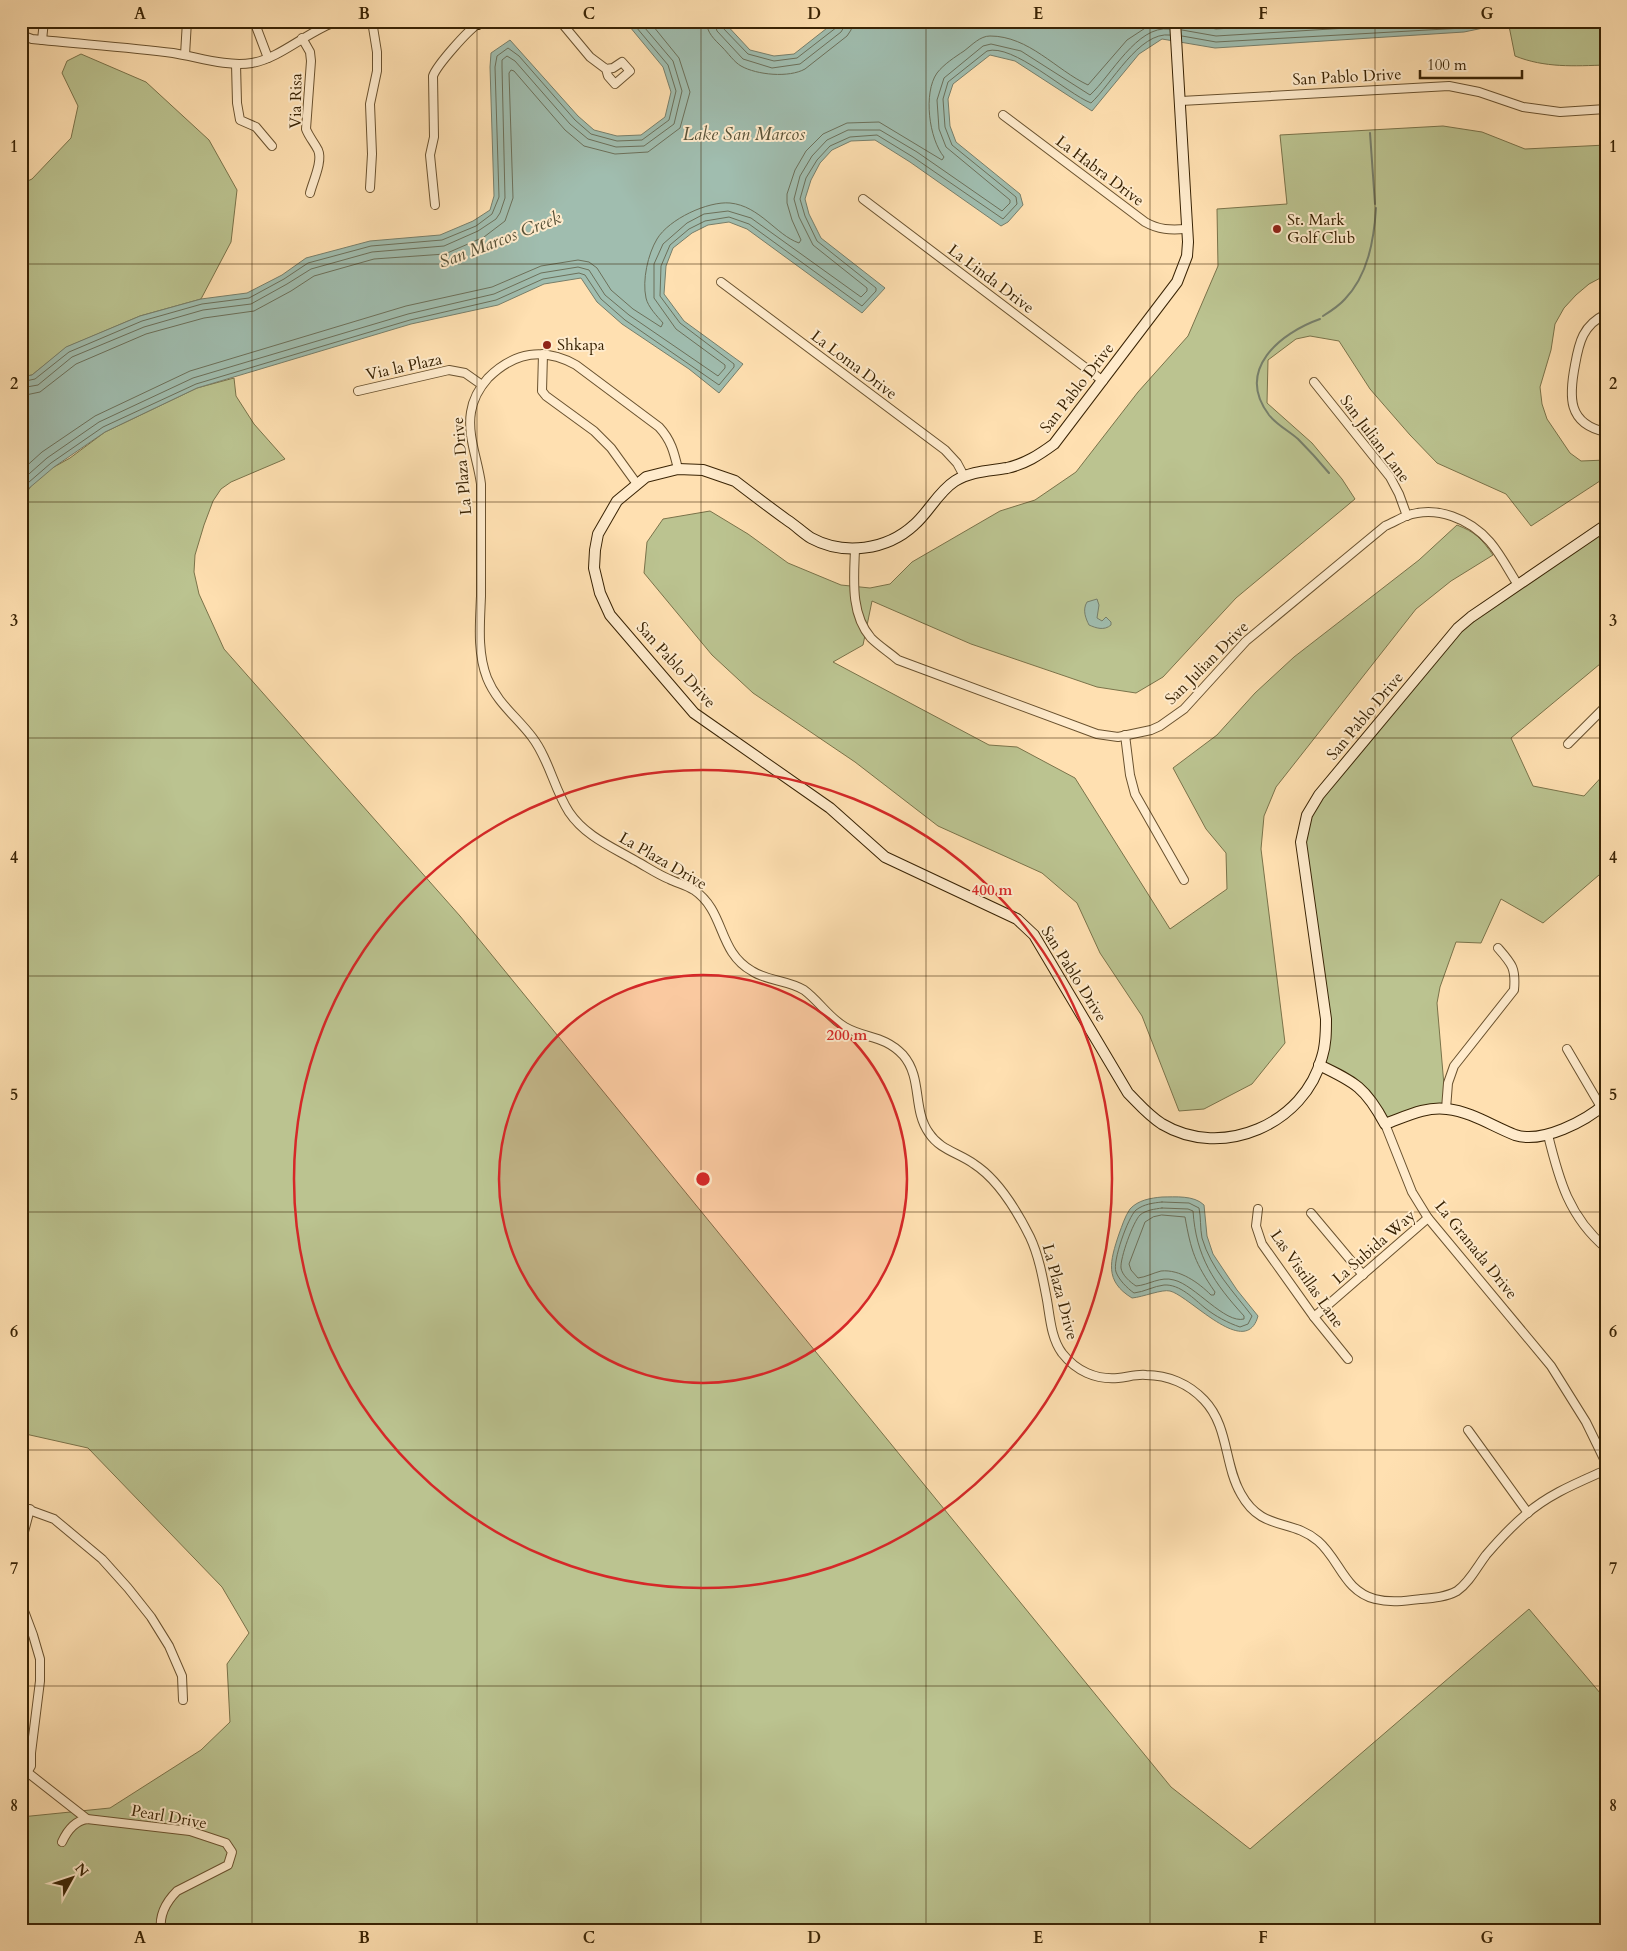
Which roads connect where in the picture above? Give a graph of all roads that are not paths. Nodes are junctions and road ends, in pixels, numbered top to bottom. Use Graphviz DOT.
graph roads {
  1 [pos="44,21"];
  2 [pos="187,21"];
  3 [pos="254,21"];
  4 [pos="338,21"];
  5 [pos="372,21"];
  6 [pos="560,21"];
  7 [pos="1175,21"];
  8 [pos="480,22"];
  9 [pos="21,35"];
  10 [pos="302,38"];
  11 [pos="42,40"];
  12 [pos="185,55"];
  13 [pos="268,58"];
  14 [pos="236,64"];
  15 [pos="606,69"];
  16 [pos="1181,101"];
  17 [pos="1606,109"];
  18 [pos="1003,115"];
  19 [pos="272,146"];
  20 [pos="370,188"];
  21 [pos="310,193"];
  22 [pos="863,199"];
  23 [pos="436,206"];
  24 [pos="1186,229"];
  25 [pos="721,282"];
  26 [pos="1606,314"];
  27 [pos="543,354"];
  28 [pos="1103,382"];
  29 [pos="1314,382"];
  30 [pos="482,385"];
  31 [pos="358,391"];
  32 [pos="1606,432"];
  33 [pos="678,469"];
  34 [pos="964,476"];
  35 [pos="637,484"];
  36 [pos="1407,516"];
  37 [pos="1606,525"];
  38 [pos="855,549"];
  39 [pos="1518,585"];
  40 [pos="1606,706"];
  41 [pos="1125,735"];
  42 [pos="1568,744"];
  43 [pos="1184,880"];
  44 [pos="1498,948"];
  45 [pos="1567,1049"];
  46 [pos="1319,1065"];
  47 [pos="1604,1105"];
  48 [pos="1446,1109"];
  49 [pos="1385,1124"];
  50 [pos="1548,1135"];
  51 [pos="1258,1209"];
  52 [pos="1311,1213"];
  53 [pos="1428,1218"];
  54 [pos="1606,1248"];
  55 [pos="1363,1274"];
  56 [pos="1314,1317"];
  57 [pos="1348,1360"];
  58 [pos="1468,1430"];
  59 [pos="1606,1463"];
  60 [pos="1606,1470"];
  61 [pos="21,1507"];
  62 [pos="30,1509"];
  63 [pos="1528,1513"];
  64 [pos="21,1543"];
  65 [pos="21,1603"];
  66 [pos="183,1700"];
  67 [pos="24,1774"];
  68 [pos="87,1819"];
  69 [pos="62,1842"];
  70 [pos="161,1930"];
  1 -- 11 [label="street"];
  2 -- 12 [label="street"];
  3 -- 13 [label="street"];
  4 -- 10 [label="street"];
  5 -- 20 [label="street"];
  6 -- 15 [label="street"];
  7 -- 16 [label="street"];
  8 -- 23 [label="street"];
  9 -- 11 [label="street"];
  10 -- 13 [label="street"];
  10 -- 21 [label="street, Via Risa"];
  11 -- 12 [label="street"];
  12 -- 14 [label="street"];
  13 -- 14 [label="street"];
  14 -- 19 [label="street"];
  16 -- 17 [label="street, San Pablo Drive"];
  16 -- 24 [label="street, San Pablo Drive"];
  18 -- 24 [label="street, La Habra Drive"];
  22 -- 28 [label="street, La Linda Drive"];
  24 -- 28 [label="street, San Pablo Drive"];
  25 -- 34 [label="street, La Loma Drive"];
  26 -- 32 [label="street"];
  27 -- 30 [label="street, La Plaza Drive"];
  27 -- 33 [label="street, La Plaza Drive"];
  27 -- 35 [label="street"];
  28 -- 34 [label="street, San Pablo Drive"];
  29 -- 36 [label="street, San Julian Lane"];
  30 -- 31 [label="street, Via la Plaza"];
  30 -- 63 [label="street, La Plaza Drive"];
  33 -- 35 [label="street, San Pablo Drive"];
  33 -- 38 [label="street, San Pablo Drive"];
  34 -- 38 [label="street, San Pablo Drive"];
  35 -- 46 [label="street, San Pablo Drive"];
  36 -- 39 [label="street, San Julian Drive"];
  36 -- 41 [label="street, San Julian Drive"];
  37 -- 39 [label="street, San Pablo Drive"];
  38 -- 41 [label="street, San Julian Drive"];
  39 -- 46 [label="street, San Pablo Drive"];
  40 -- 42 [label="street"];
  41 -- 43 [label="street"];
  44 -- 48 [label="street"];
  45 -- 47 [label="street"];
  46 -- 49 [label="street, La Granada Drive"];
  47 -- 50 [label="street"];
  48 -- 49 [label="street"];
  48 -- 50 [label="street"];
  49 -- 53 [label="street, La Granada Drive"];
  50 -- 54 [label="street"];
  51 -- 56 [label="street, Las Vistillas Lane"];
  52 -- 55 [label="street"];
  53 -- 55 [label="street, La Subida Way"];
  53 -- 59 [label="street, La Granada Drive"];
  55 -- 56 [label="street, La Subida Way"];
  56 -- 57 [label="street, Las Vistillas Lane"];
  58 -- 63 [label="street"];
  60 -- 63 [label="street, La Plaza Drive"];
  61 -- 62 [label="street"];
  62 -- 64 [label="street"];
  62 -- 66 [label="street"];
  65 -- 67 [label="street"];
  67 -- 68 [label="street"];
  68 -- 69 [label="street"];
  68 -- 70 [label="street, Pearl Drive"];
}
